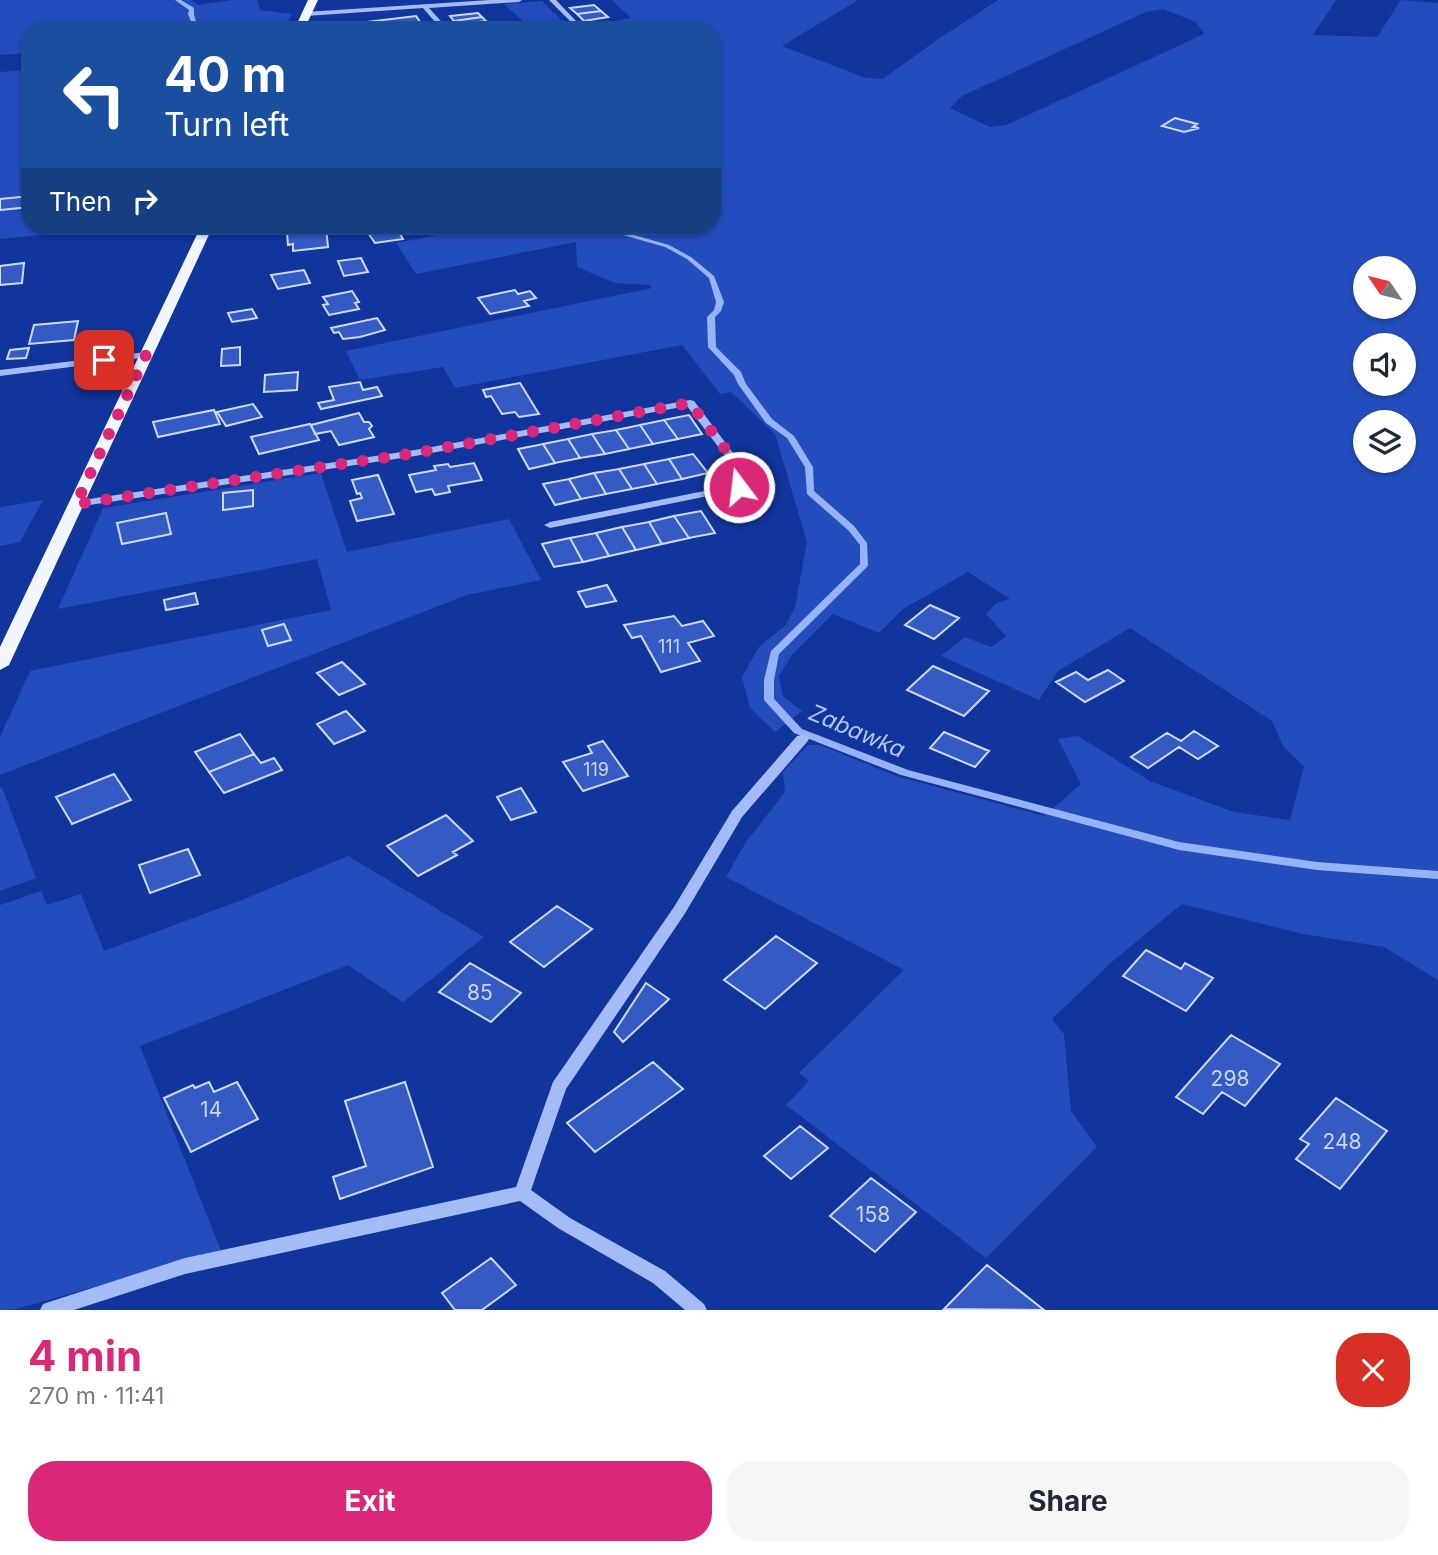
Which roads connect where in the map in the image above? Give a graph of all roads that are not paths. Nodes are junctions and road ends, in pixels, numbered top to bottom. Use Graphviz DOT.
graph roads {
  1 [pos="313,0"];
  2 [pos="519,0"];
  3 [pos="552,0"];
  4 [pos="425,7"];
  5 [pos="306,14"];
  6 [pos="303,21"];
  7 [pos="438,21"];
  8 [pos="573,21"];
  9 [pos="203,235"];
  10 [pos="146,355"];
  11 [pos="0,373"];
  12 [pos="76,504"];
  13 [pos="550,525"];
  14 [pos="0,665"];
  15 [pos="802,739"];
  16 [pos="522,1193"];
  17 [pos="49,1310"];
  18 [pos="698,1310"];
  1 -- 5 [label="main road"];
  2 -- 4 [label="street"];
  3 -- 8 [label="street"];
  4 -- 5 [label="street"];
  4 -- 7 [label="street"];
  5 -- 6 [label="main road"];
  9 -- 10 [label="main road"];
  10 -- 11 [label="street"];
  10 -- 12 [label="main road"];
  12 -- 13 [label="street"];
  12 -- 14 [label="main road"];
  15 -- 16 [label="street"];
  16 -- 17 [label="street"];
  16 -- 18 [label="street"];
}
